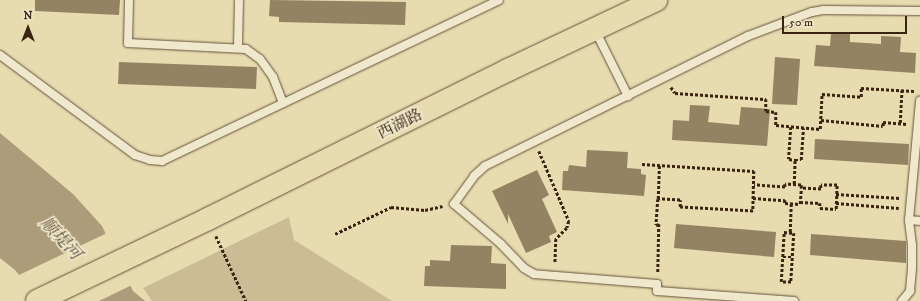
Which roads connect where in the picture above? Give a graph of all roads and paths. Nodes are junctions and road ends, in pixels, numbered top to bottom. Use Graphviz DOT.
graph roads {
  1 [pos="130,0"];
  2 [pos="239,0"];
  3 [pos="499,0"];
  4 [pos="656,0"];
  5 [pos="920,11"];
  6 [pos="594,29"];
  7 [pos="238,47"];
  8 [pos="0,55"];
  9 [pos="663,78"];
  10 [pos="902,90"];
  11 [pos="920,91"];
  12 [pos="628,96"];
  13 [pos="920,101"];
  14 [pos="283,103"];
  15 [pos="820,120"];
  16 [pos="900,123"];
  17 [pos="918,125"];
  18 [pos="791,126"];
  19 [pos="803,128"];
  20 [pos="534,142"];
  21 [pos="795,160"];
  22 [pos="642,164"];
  23 [pos="659,165"];
  24 [pos="794,184"];
  25 [pos="754,185"];
  26 [pos="801,188"];
  27 [pos="836,194"];
  28 [pos="753,198"];
  29 [pos="658,199"];
  30 [pos="800,202"];
  31 [pos="920,202"];
  32 [pos="791,203"];
  33 [pos="836,203"];
  34 [pos="910,203"];
  35 [pos="454,204"];
  36 [pos="208,219"];
  37 [pos="909,220"];
  38 [pos="920,221"];
  39 [pos="790,232"];
  40 [pos="335,234"];
  41 [pos="782,257"];
  42 [pos="793,257"];
  43 [pos="554,276"];
  44 [pos="657,284"];
  45 [pos="37,301"];
  46 [pos="246,301"];
  47 [pos="794,301"];
  48 [pos="902,301"];
  1 -- 14 [label="lane"];
  2 -- 7 [label="lane"];
  3 -- 14 [label="lane"];
  4 -- 6 [label="main road, 西湖路"];
  5 -- 9 [label="lane"];
  6 -- 12 [label="lane"];
  6 -- 36 [label="main road, 西湖路"];
  8 -- 14 [label="lane"];
  9 -- 12 [label="lane"];
  9 -- 18 [label="path"];
  10 -- 11 [label="path"];
  10 -- 15 [label="path"];
  10 -- 16 [label="path"];
  12 -- 20 [label="lane"];
  13 -- 17 [label="lane"];
  15 -- 16 [label="path"];
  15 -- 19 [label="path"];
  16 -- 17 [label="path"];
  17 -- 34 [label="lane"];
  18 -- 19 [label="path"];
  18 -- 21 [label="path"];
  19 -- 21 [label="path"];
  20 -- 35 [label="lane"];
  20 -- 43 [label="path"];
  21 -- 24 [label="path"];
  22 -- 23 [label="path"];
  23 -- 25 [label="path"];
  23 -- 29 [label="path"];
  24 -- 25 [label="path"];
  24 -- 26 [label="path"];
  25 -- 28 [label="path"];
  26 -- 27 [label="path"];
  26 -- 30 [label="path"];
  27 -- 33 [label="path"];
  27 -- 34 [label="path"];
  28 -- 29 [label="path"];
  28 -- 32 [label="path"];
  29 -- 44 [label="path"];
  30 -- 32 [label="path"];
  30 -- 33 [label="path"];
  31 -- 34 [label="lane"];
  32 -- 39 [label="path"];
  33 -- 34 [label="path"];
  34 -- 37 [label="lane"];
  35 -- 40 [label="path"];
  35 -- 43 [label="lane"];
  36 -- 45 [label="main road, 西湖路"];
  36 -- 46 [label="path"];
  37 -- 38 [label="lane"];
  37 -- 48 [label="lane"];
  39 -- 41 [label="path"];
  39 -- 42 [label="path"];
  41 -- 42 [label="path"];
  41 -- 42 [label="path"];
  43 -- 44 [label="lane"];
  44 -- 47 [label="lane"];
}
